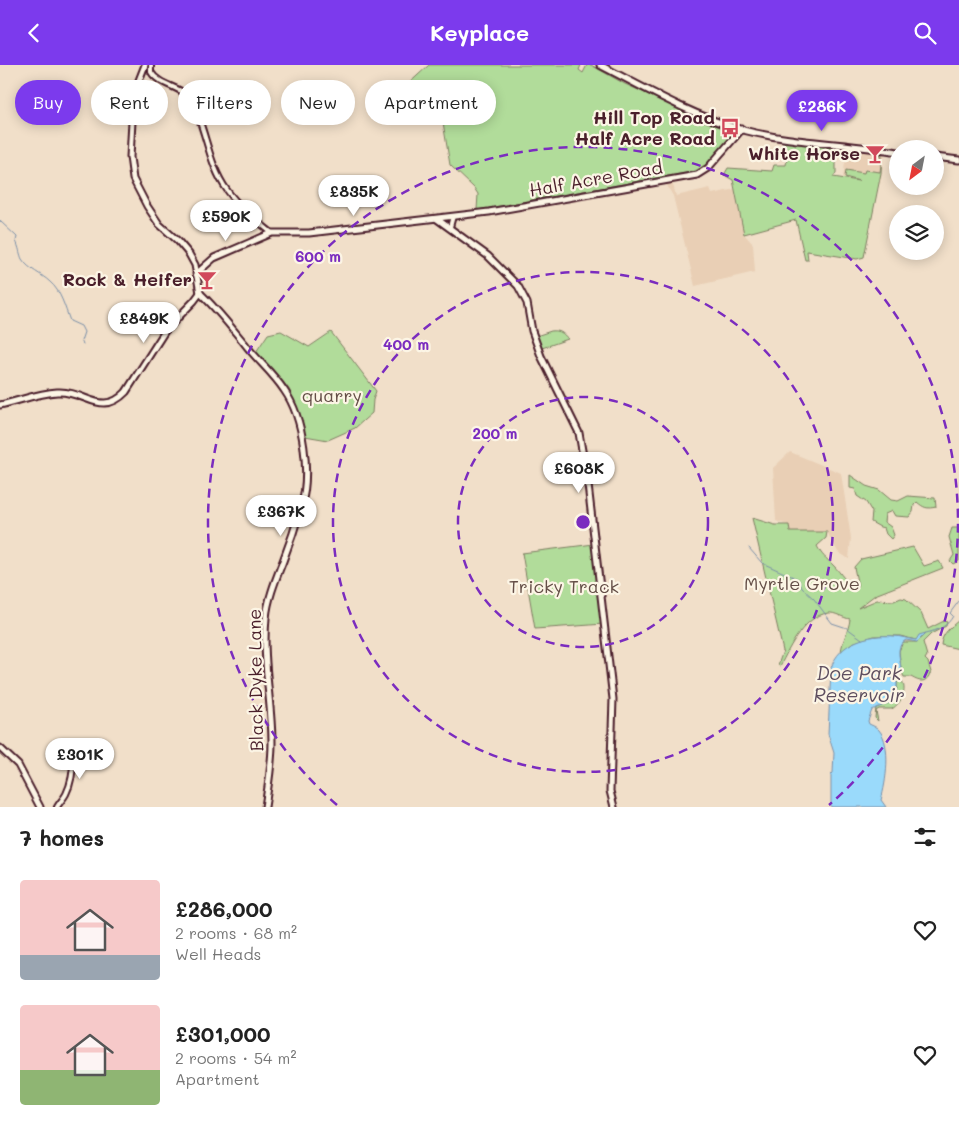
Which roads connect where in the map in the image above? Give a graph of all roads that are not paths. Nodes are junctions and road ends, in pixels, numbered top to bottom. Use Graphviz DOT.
graph roads {
  1 [pos="145,65"];
  2 [pos="151,65"];
  3 [pos="600,65"];
  4 [pos="742,129"];
  5 [pos="889,150"];
  6 [pos="944,158"];
  7 [pos="959,159"];
  8 [pos="453,216"];
  9 [pos="437,219"];
  10 [pos="450,227"];
  11 [pos="272,233"];
  12 [pos="196,274"];
  13 [pos="200,293"];
  14 [pos="0,405"];
  15 [pos="73,746"];
  16 [pos="0,747"];
  17 [pos="40,807"];
  18 [pos="58,807"];
  19 [pos="265,807"];
  20 [pos="614,807"];
  1 -- 12 [label="street"];
  2 -- 11 [label="street"];
  3 -- 4 [label="street"];
  4 -- 5 [label="street"];
  4 -- 8 [label="street, Half Acre Road"];
  6 -- 7 [label="street"];
  8 -- 9 [label="street, Half Acre Road"];
  8 -- 10 [label="street"];
  9 -- 10 [label="street"];
  9 -- 11 [label="street, Half Acre Road"];
  10 -- 20 [label="street"];
  11 -- 12 [label="street"];
  12 -- 13 [label="street"];
  13 -- 14 [label="street"];
  13 -- 19 [label="street, Black Dyke Lane"];
  15 -- 18 [label="street"];
  16 -- 17 [label="street"];
}
